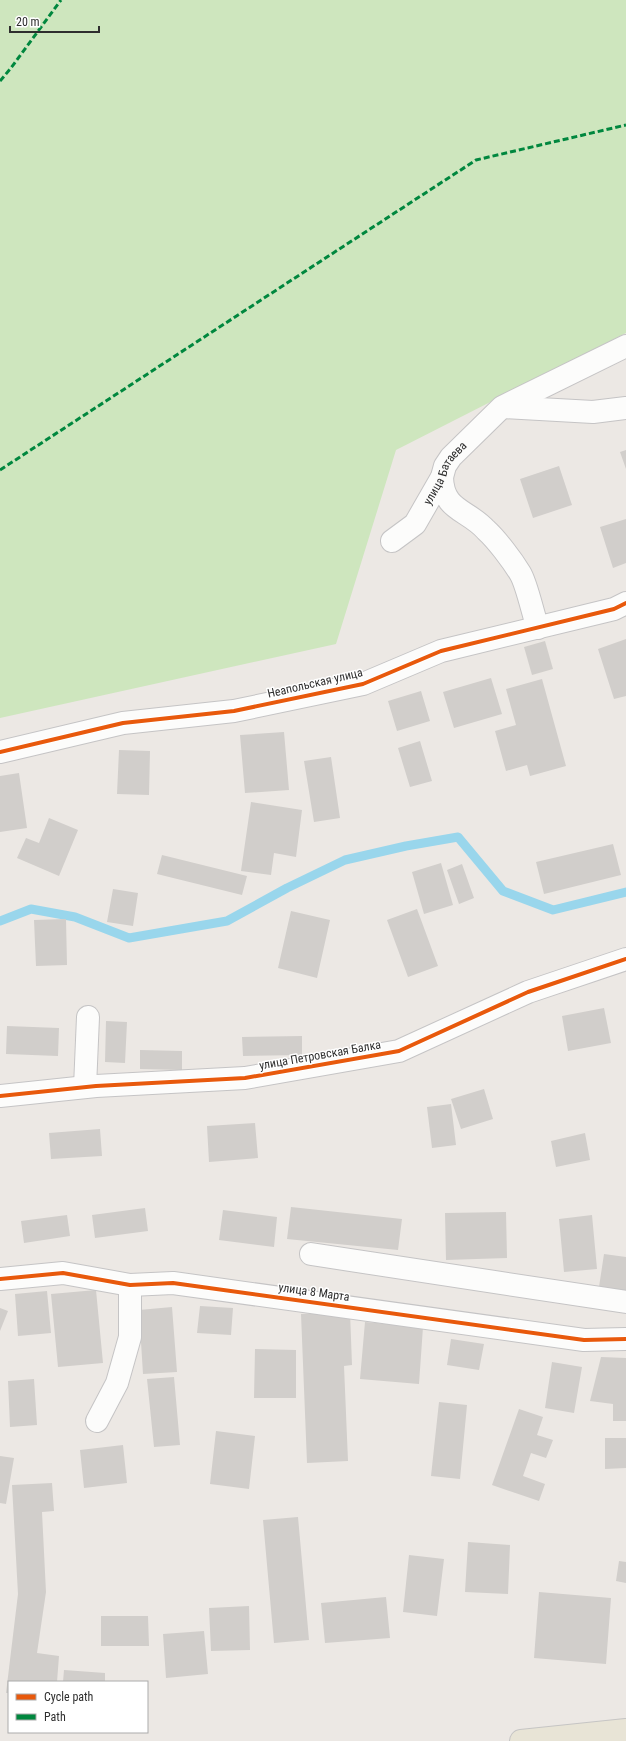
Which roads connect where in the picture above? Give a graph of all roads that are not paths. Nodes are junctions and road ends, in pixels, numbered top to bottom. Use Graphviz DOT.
graph roads {
  1 [pos="626,346"];
  2 [pos="502,407"];
  3 [pos="626,408"];
  4 [pos="442,477"];
  5 [pos="392,541"];
  6 [pos="626,603"];
  7 [pos="538,628"];
  8 [pos="0,752"];
  9 [pos="626,959"];
  10 [pos="88,1017"];
  11 [pos="85,1087"];
  12 [pos="0,1096"];
  13 [pos="311,1254"];
  14 [pos="0,1279"];
  15 [pos="130,1285"];
  16 [pos="626,1302"];
  17 [pos="626,1339"];
  18 [pos="97,1421"];
  19 [pos="626,1730"];
  20 [pos="521,1741"];
  1 -- 2 [label="street, улица Батаева"];
  2 -- 3 [label="street"];
  2 -- 4 [label="street, улица Батаева"];
  4 -- 5 [label="street, улица Батаева"];
  4 -- 7 [label="street"];
  6 -- 7 [label="street, Неапольская улица"];
  7 -- 8 [label="street, Неапольская улица"];
  9 -- 11 [label="street, улица Петровская Балка"];
  10 -- 11 [label="street"];
  11 -- 12 [label="street, улица Петровская Балка"];
  13 -- 16 [label="street"];
  14 -- 15 [label="street, улица 8 Марта"];
  15 -- 17 [label="street, улица 8 Марта"];
  15 -- 18 [label="street"];
  19 -- 20 [label="main road"];
}
